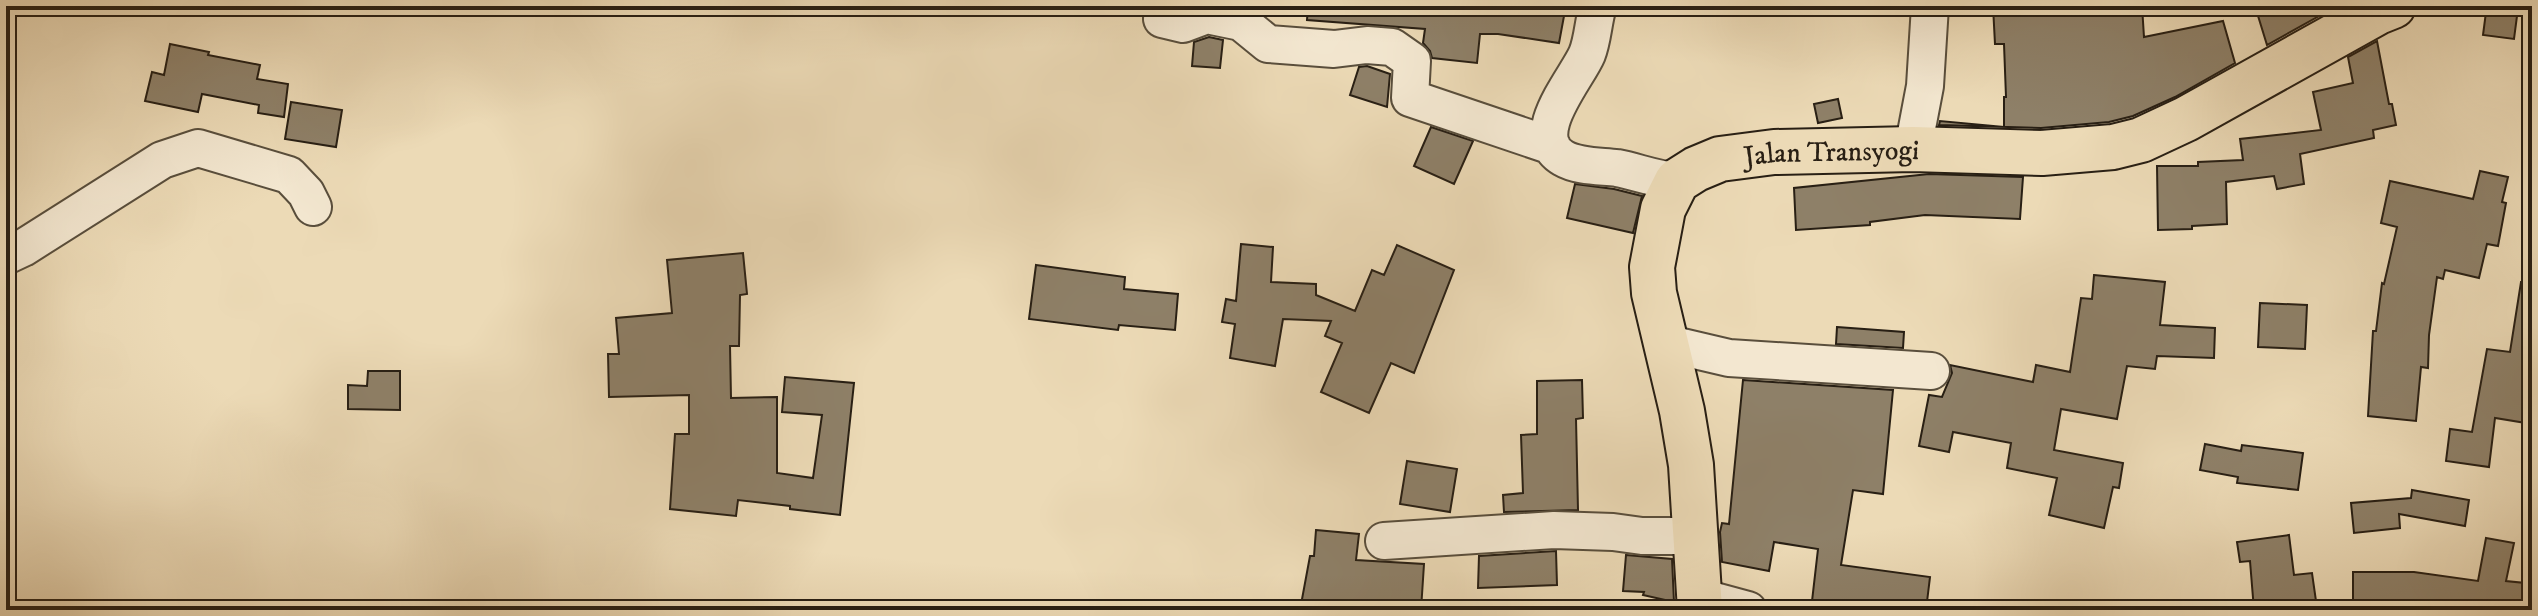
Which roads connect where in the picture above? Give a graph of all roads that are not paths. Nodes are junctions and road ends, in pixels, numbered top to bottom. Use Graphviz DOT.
graph roads {
  1 [pos="1598,6"];
  2 [pos="1930,6"];
  3 [pos="2393,6"];
  4 [pos="1162,19"];
  5 [pos="1552,146"];
  6 [pos="1913,149"];
  7 [pos="1677,181"];
  8 [pos="313,207"];
  9 [pos="6,256"];
  10 [pos="1665,343"];
  11 [pos="1931,371"];
  12 [pos="1696,536"];
  13 [pos="1384,541"];
  14 [pos="1700,604"];
  15 [pos="1748,610"];
  1 -- 5 [label="street"];
  2 -- 6 [label="street"];
  3 -- 6 [label="main road, Jalan Transyogi"];
  4 -- 5 [label="street"];
  5 -- 7 [label="street"];
  6 -- 7 [label="main road, Jalan Transyogi"];
  7 -- 10 [label="main road"];
  8 -- 9 [label="street"];
  10 -- 11 [label="street"];
  10 -- 12 [label="main road"];
  12 -- 13 [label="street"];
  12 -- 14 [label="main road"];
  14 -- 15 [label="street"];
}
